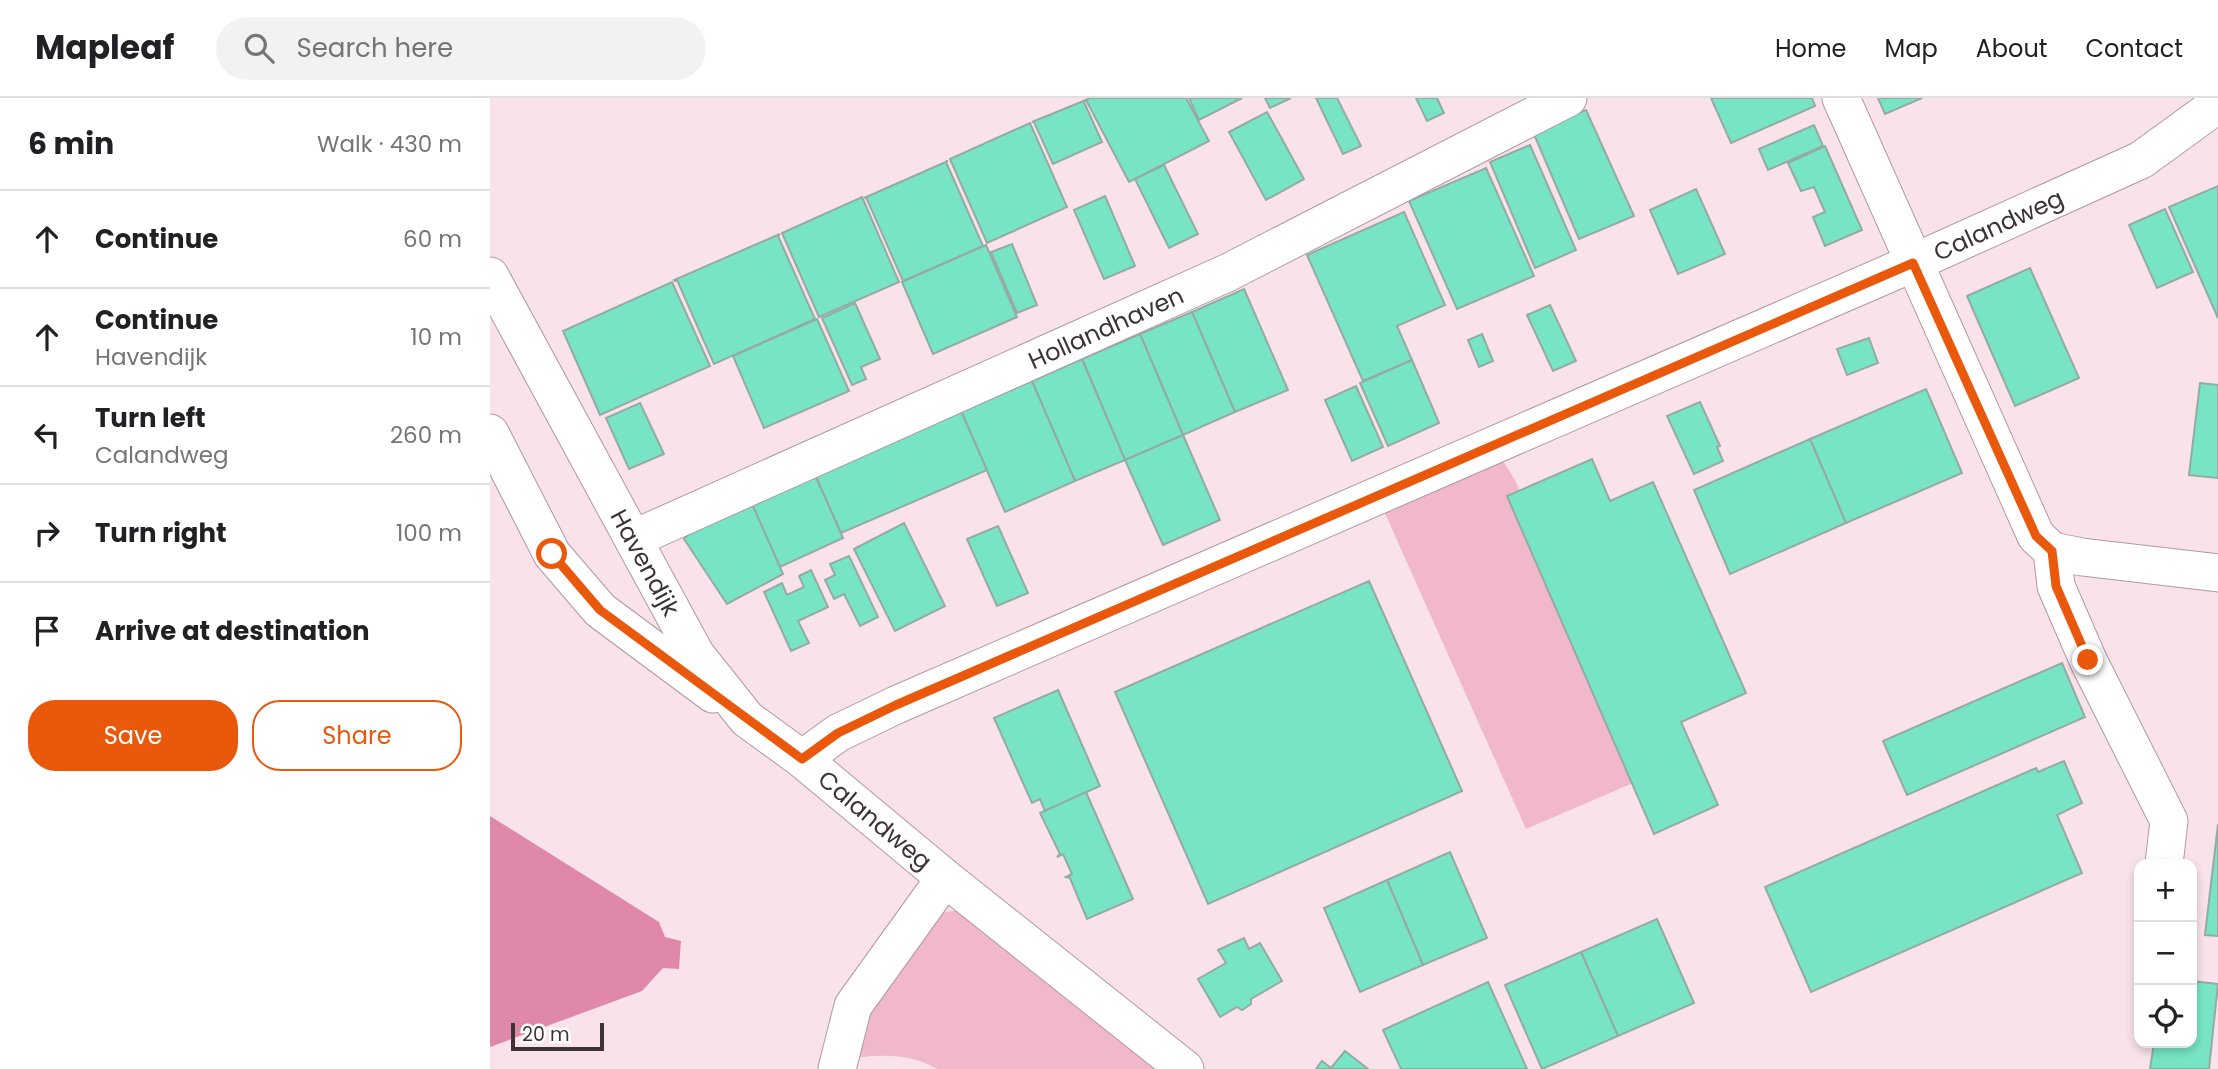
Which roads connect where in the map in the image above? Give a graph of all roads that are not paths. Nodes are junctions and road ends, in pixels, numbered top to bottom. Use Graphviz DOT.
graph roads {
  1 [pos="1568,98"];
  2 [pos="1841,98"];
  3 [pos="2218,104"];
  4 [pos="1913,263"];
  5 [pos="490,276"];
  6 [pos="490,433"];
  7 [pos="633,539"];
  8 [pos="2052,551"];
  9 [pos="2218,573"];
  10 [pos="747,719"];
  11 [pos="802,759"];
  12 [pos="2165,859"];
  13 [pos="945,878"];
  14 [pos="837,1069"];
  15 [pos="1185,1069"];
  1 -- 7 [label="street, Hollandhaven"];
  2 -- 4 [label="street"];
  3 -- 4 [label="street, Calandweg"];
  4 -- 8 [label="street"];
  4 -- 11 [label="street, Calandweg"];
  5 -- 7 [label="street, Havendijk"];
  6 -- 10 [label="street"];
  7 -- 10 [label="street, Havendijk"];
  8 -- 9 [label="street"];
  8 -- 12 [label="street"];
  10 -- 11 [label="street, Havendijk"];
  11 -- 13 [label="street, Calandweg"];
  13 -- 14 [label="street"];
  13 -- 15 [label="street, Calandweg"];
}
